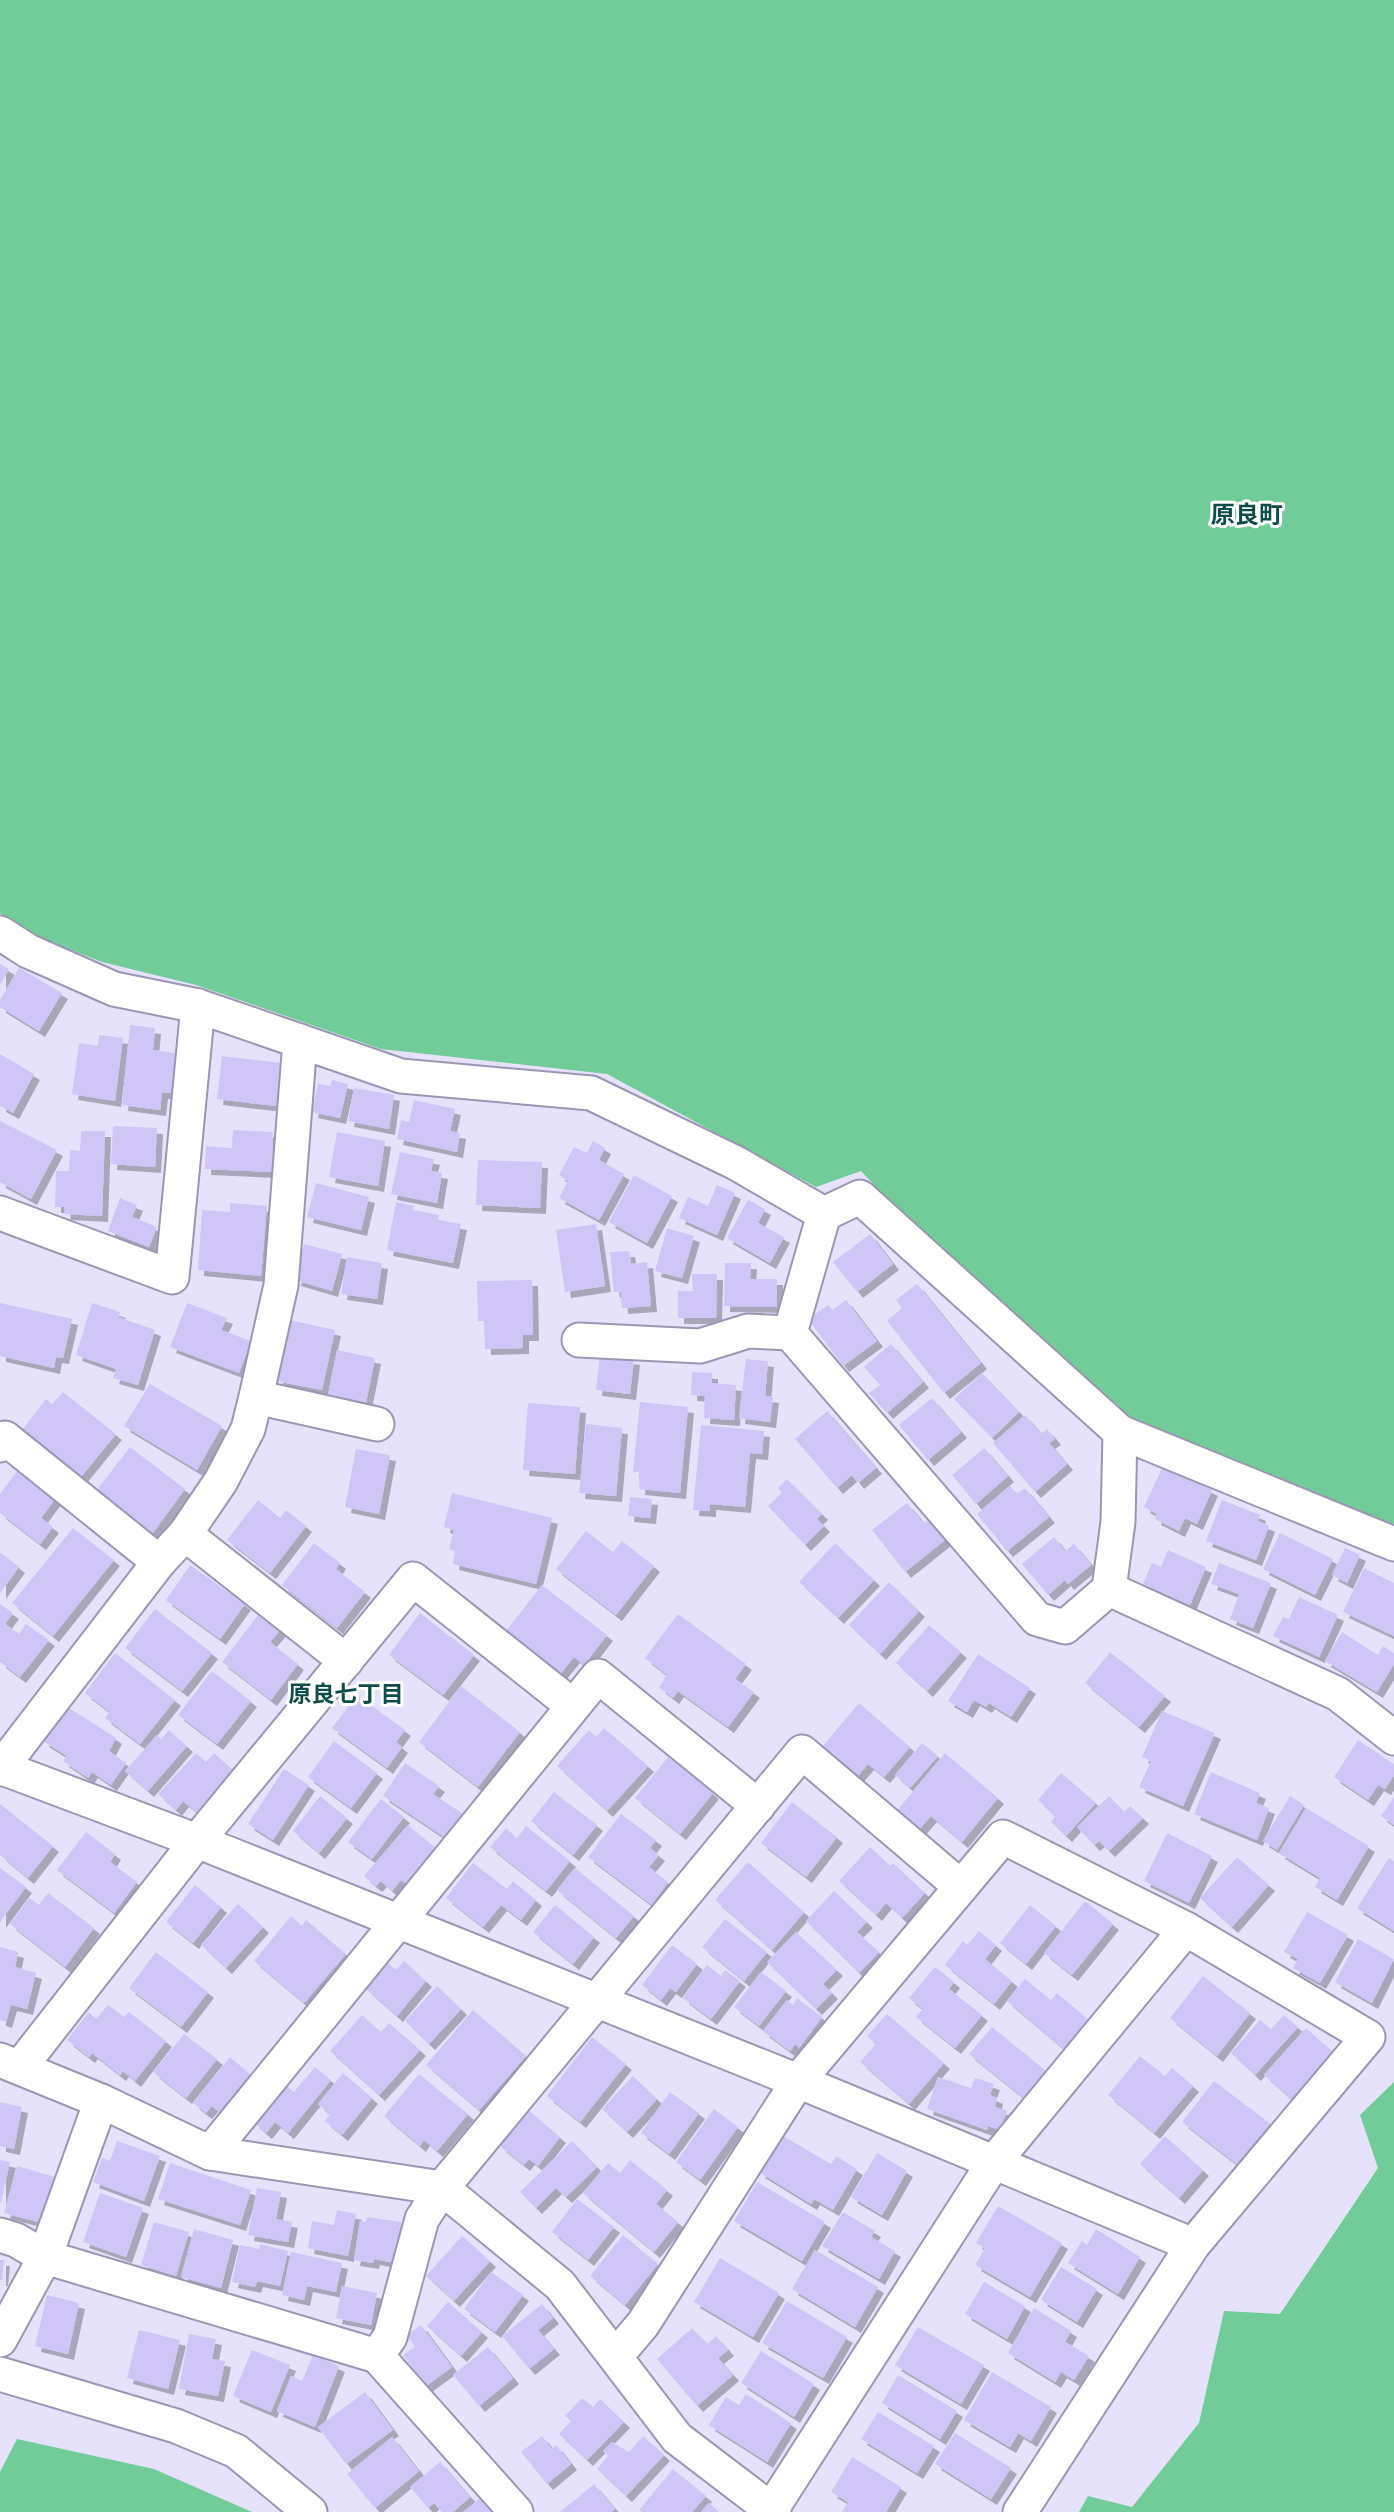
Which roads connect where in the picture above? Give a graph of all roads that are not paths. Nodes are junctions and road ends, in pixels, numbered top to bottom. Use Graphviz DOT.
graph roads {
  1 [pos="0,933"];
  2 [pos="198,1006"];
  3 [pos="300,1041"];
  4 [pos="0,1213"];
  5 [pos="824,1214"];
  6 [pos="790,1333"];
  7 [pos="579,1340"];
  8 [pos="256,1397"];
  9 [pos="377,1424"];
  10 [pos="1120,1432"];
  11 [pos="0,1445"];
  12 [pos="185,1534"];
  13 [pos="1394,1544"];
  14 [pos="159,1562"];
  15 [pos="1109,1589"];
  16 [pos="346,1661"];
  17 [pos="573,1706"];
  18 [pos="1394,1738"];
  19 [pos="1,1768"];
  20 [pos="758,1806"];
  21 [pos="197,1841"];
  22 [pos="961,1887"];
  23 [pos="400,1923"];
  24 [pos="1186,1929"];
  25 [pos="596,2002"];
  26 [pos="10,2064"];
  27 [pos="798,2081"];
  28 [pos="101,2101"];
  29 [pos="210,2153"];
  30 [pos="994,2162"];
  31 [pos="442,2188"];
  32 [pos="0,2235"];
  33 [pos="1193,2245"];
  34 [pos="45,2257"];
  35 [pos="0,2340"];
  36 [pos="377,2356"];
  37 [pos="616,2356"];
  38 [pos="0,2374"];
  39 [pos="773,2511"];
  40 [pos="310,2512"];
  41 [pos="516,2512"];
  42 [pos="1020,2512"];
  1 -- 2 [label="street"];
  2 -- 3 [label="street"];
  2 -- 4 [label="street"];
  3 -- 5 [label="street"];
  3 -- 8 [label="street"];
  5 -- 6 [label="street"];
  5 -- 10 [label="street"];
  6 -- 7 [label="street"];
  6 -- 15 [label="street"];
  8 -- 9 [label="street"];
  8 -- 12 [label="street"];
  10 -- 13 [label="street"];
  10 -- 15 [label="street"];
  11 -- 14 [label="street"];
  12 -- 14 [label="street"];
  12 -- 16 [label="street"];
  14 -- 19 [label="street"];
  15 -- 18 [label="street"];
  16 -- 17 [label="street"];
  16 -- 21 [label="street"];
  17 -- 20 [label="street"];
  17 -- 23 [label="street"];
  19 -- 21 [label="street"];
  20 -- 22 [label="street"];
  20 -- 25 [label="street"];
  21 -- 23 [label="street"];
  21 -- 26 [label="street"];
  22 -- 24 [label="street"];
  22 -- 27 [label="street"];
  23 -- 25 [label="street"];
  23 -- 29 [label="street"];
  24 -- 30 [label="street"];
  24 -- 33 [label="street"];
  25 -- 27 [label="street"];
  25 -- 31 [label="street"];
  26 -- 28 [label="street"];
  27 -- 30 [label="street"];
  27 -- 37 [label="street"];
  28 -- 29 [label="street"];
  28 -- 34 [label="street"];
  29 -- 31 [label="street"];
  30 -- 33 [label="street"];
  30 -- 39 [label="street"];
  31 -- 36 [label="street"];
  31 -- 37 [label="street"];
  32 -- 34 [label="street"];
  33 -- 42 [label="street"];
  34 -- 35 [label="street"];
  34 -- 36 [label="street"];
  36 -- 41 [label="street"];
  37 -- 39 [label="street"];
  38 -- 40 [label="street"];
}
